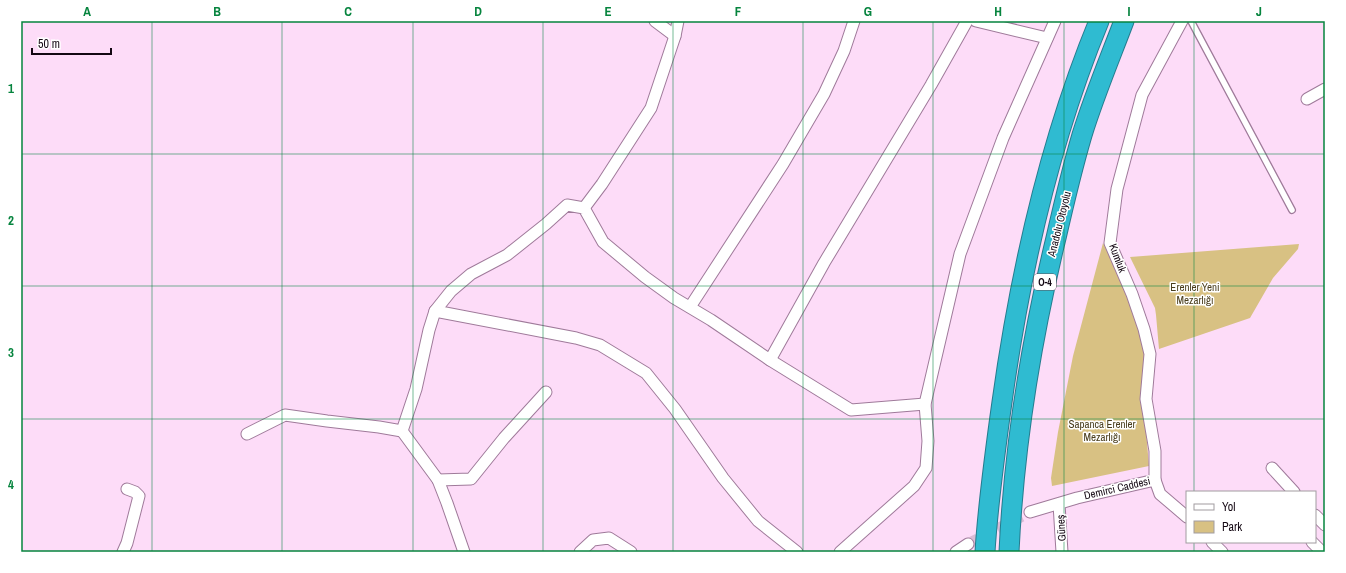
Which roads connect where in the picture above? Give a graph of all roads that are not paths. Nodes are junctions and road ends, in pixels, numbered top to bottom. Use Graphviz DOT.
graph roads {
  1 [pos="655,21"];
  2 [pos="678,21"];
  3 [pos="854,21"];
  4 [pos="967,21"];
  5 [pos="976,21"];
  6 [pos="1055,21"];
  7 [pos="1099,21"];
  8 [pos="1124,21"];
  9 [pos="1182,21"];
  10 [pos="1191,21"];
  11 [pos="675,36"];
  12 [pos="1047,38"];
  13 [pos="1325,90"];
  14 [pos="1307,99"];
  15 [pos="584,208"];
  16 [pos="1292,210"];
  17 [pos="690,307"];
  18 [pos="435,311"];
  19 [pos="770,360"];
  20 [pos="546,392"];
  21 [pos="924,404"];
  22 [pos="402,432"];
  23 [pos="247,434"];
  24 [pos="1272,468"];
  25 [pos="438,480"];
  26 [pos="1155,480"];
  27 [pos="127,489"];
  28 [pos="1293,491"];
  29 [pos="1059,504"];
  30 [pos="1030,512"];
  31 [pos="1186,516"];
  32 [pos="1316,516"];
  33 [pos="1325,525"];
  34 [pos="1213,543"];
  35 [pos="1313,543"];
  36 [pos="968,544"];
  37 [pos="123,552"];
  38 [pos="464,552"];
  39 [pos="580,552"];
  40 [pos="631,552"];
  41 [pos="797,552"];
  42 [pos="840,552"];
  43 [pos="956,552"];
  44 [pos="985,552"];
  45 [pos="1009,552"];
  46 [pos="1062,552"];
  47 [pos="1222,552"];
  48 [pos="1322,552"];
  1 -- 11 [label="street"];
  2 -- 11 [label="street"];
  3 -- 17 [label="street"];
  4 -- 19 [label="street"];
  5 -- 12 [label="street"];
  6 -- 12 [label="street"];
  7 -- 44 [label="highway, Anadolu Otoyolu / O-4"];
  8 -- 45 [label="highway, Anadolu Otoyolu / O-4"];
  9 -- 26 [label="street, Kumluk"];
  10 -- 16 [label="lane"];
  11 -- 15 [label="street"];
  12 -- 21 [label="street"];
  13 -- 14 [label="street"];
  15 -- 17 [label="street"];
  15 -- 18 [label="street"];
  17 -- 19 [label="street"];
  18 -- 22 [label="street"];
  18 -- 41 [label="street"];
  19 -- 21 [label="street"];
  20 -- 25 [label="street"];
  21 -- 42 [label="street"];
  22 -- 23 [label="street"];
  22 -- 25 [label="street"];
  24 -- 28 [label="street"];
  25 -- 38 [label="street"];
  26 -- 29 [label="street, Demirci Caddesi"];
  26 -- 31 [label="street, Demirci Caddesi"];
  27 -- 37 [label="street"];
  29 -- 30 [label="street, Demirci Caddesi"];
  29 -- 46 [label="street, Güneş"];
  32 -- 33 [label="street"];
  34 -- 47 [label="street"];
  35 -- 48 [label="street"];
  36 -- 43 [label="street"];
  39 -- 40 [label="street"];
}
